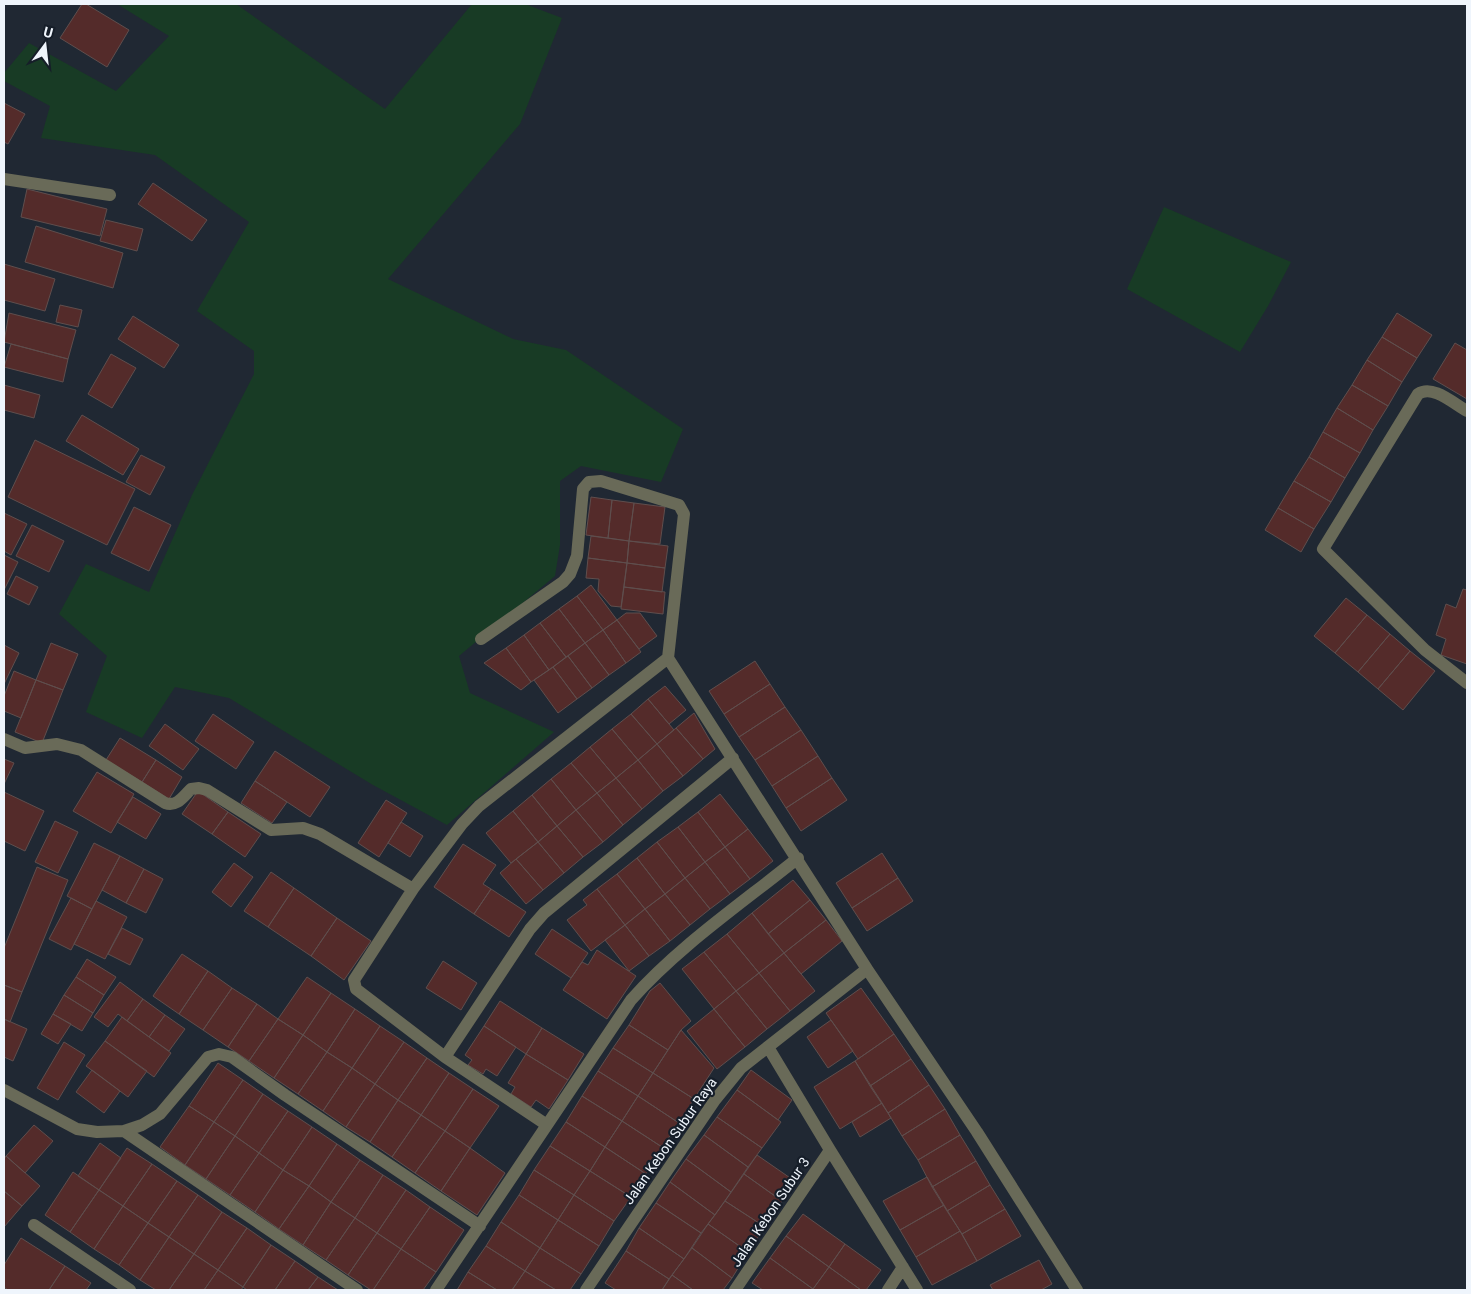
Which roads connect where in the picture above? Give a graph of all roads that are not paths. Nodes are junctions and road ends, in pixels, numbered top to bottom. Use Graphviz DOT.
graph roads {
  1 [pos="4,179"];
  2 [pos="110,195"];
  3 [pos="1467,411"];
  4 [pos="481,639"];
  5 [pos="668,658"];
  6 [pos="1467,683"];
  7 [pos="4,738"];
  8 [pos="732,758"];
  9 [pos="798,858"];
  10 [pos="413,889"];
  11 [pos="867,969"];
  12 [pos="768,1047"];
  13 [pos="445,1057"];
  14 [pos="4,1090"];
  15 [pos="547,1125"];
  16 [pos="124,1131"];
  17 [pos="830,1150"];
  18 [pos="34,1225"];
  19 [pos="480,1226"];
  20 [pos="903,1267"];
  21 [pos="130,1290"];
  22 [pos="358,1290"];
  23 [pos="436,1290"];
  24 [pos="586,1290"];
  25 [pos="735,1290"];
  26 [pos="888,1290"];
  27 [pos="917,1290"];
  28 [pos="1077,1290"];
  1 -- 2 [label="street"];
  3 -- 6 [label="street"];
  4 -- 5 [label="street"];
  5 -- 8 [label="street"];
  5 -- 10 [label="street"];
  7 -- 10 [label="street"];
  8 -- 9 [label="street"];
  8 -- 13 [label="street"];
  9 -- 11 [label="street"];
  9 -- 15 [label="street"];
  10 -- 13 [label="street"];
  11 -- 12 [label="street, Jalan Kebon Subur Raya"];
  11 -- 28 [label="street"];
  12 -- 17 [label="street"];
  12 -- 24 [label="street, Jalan Kebon Subur Raya"];
  13 -- 15 [label="street"];
  14 -- 16 [label="street"];
  15 -- 19 [label="street"];
  16 -- 19 [label="street"];
  16 -- 22 [label="street"];
  17 -- 20 [label="street"];
  17 -- 25 [label="street, Jalan Kebon Subur 3"];
  18 -- 21 [label="street"];
  19 -- 23 [label="street"];
  20 -- 26 [label="street"];
  20 -- 27 [label="street"];
}
